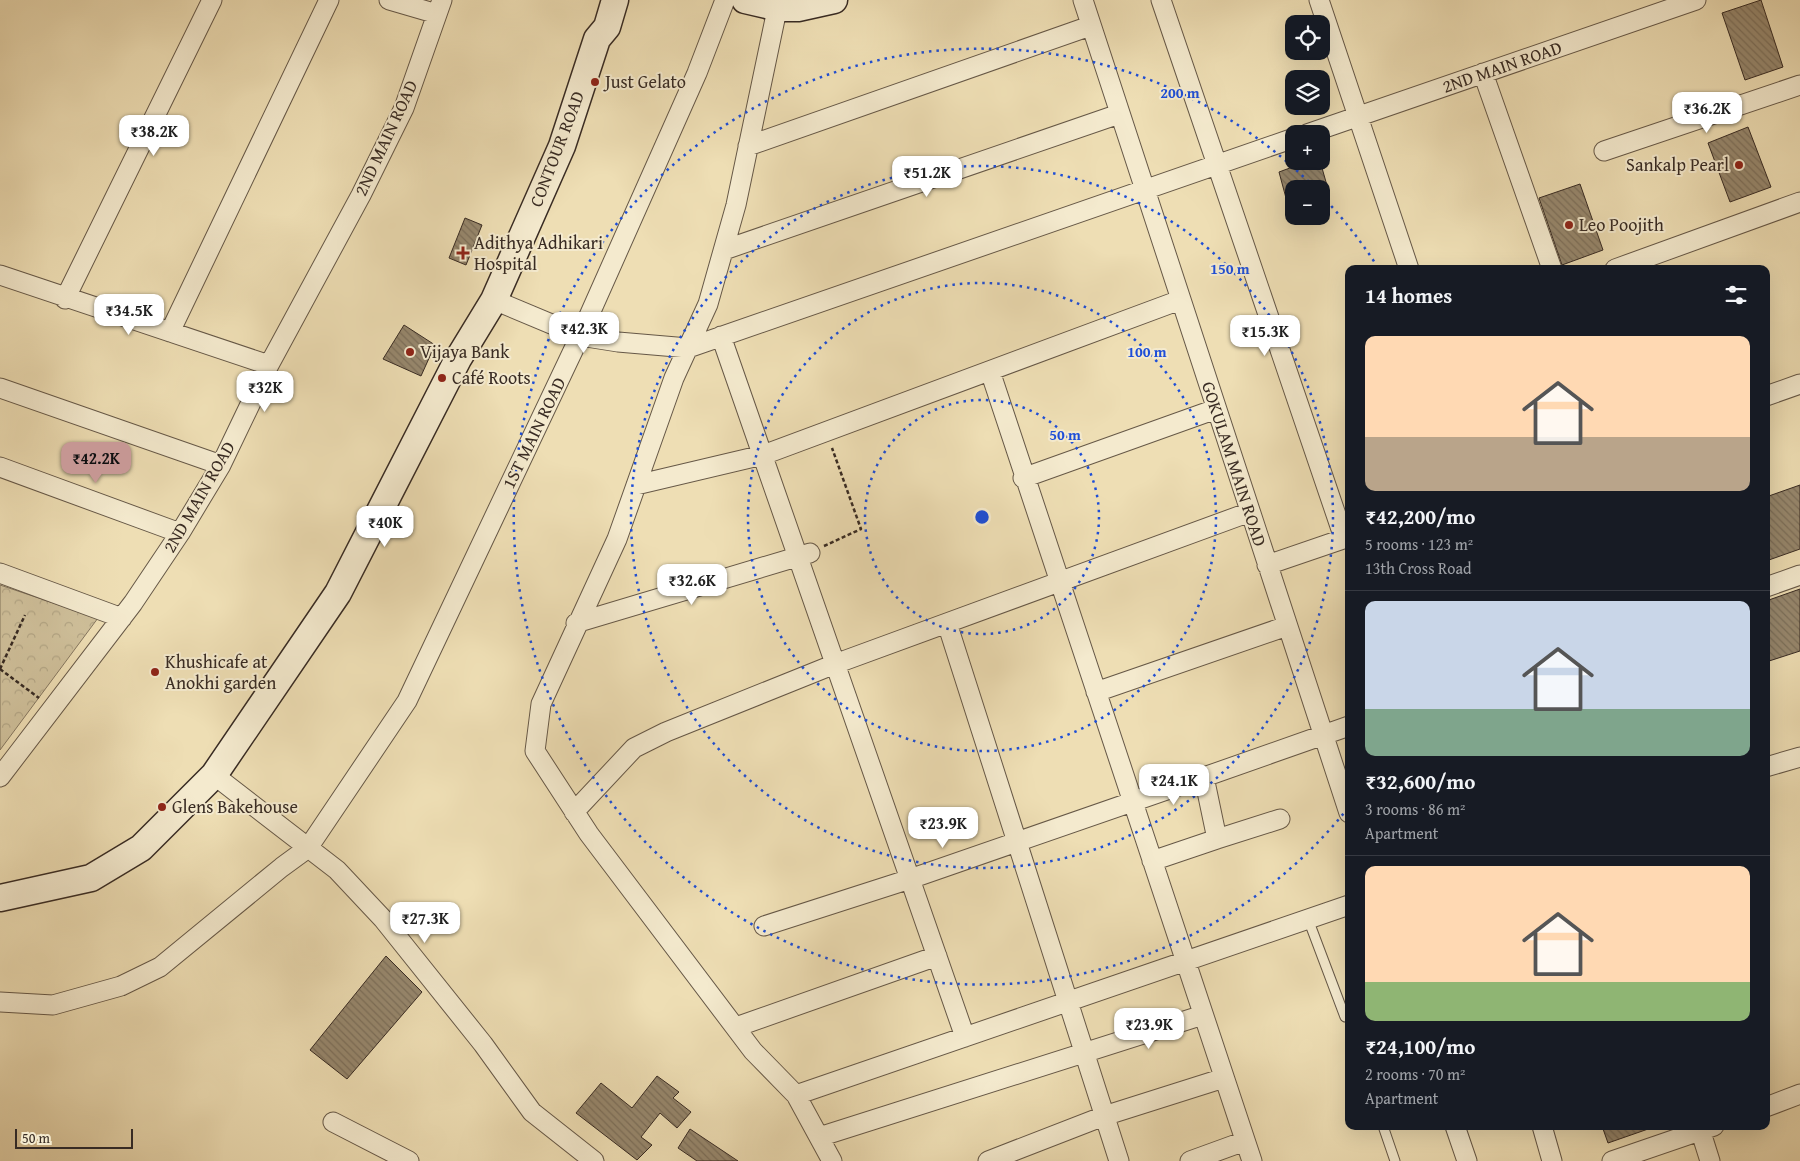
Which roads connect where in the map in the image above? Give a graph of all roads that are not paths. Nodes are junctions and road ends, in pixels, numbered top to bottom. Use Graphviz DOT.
graph roads {
  1 [pos="212,0"];
  2 [pos="329,0"];
  3 [pos="389,0"];
  4 [pos="601,0"];
  5 [pos="614,0"];
  6 [pos="725,0"];
  7 [pos="745,0"];
  8 [pos="834,0"];
  9 [pos="1083,0"];
  10 [pos="1161,0"];
  11 [pos="1319,0"];
  12 [pos="1696,0"];
  13 [pos="779,4"];
  14 [pos="440,7"];
  15 [pos="1090,26"];
  16 [pos="597,39"];
  17 [pos="1483,73"];
  18 [pos="1800,85"];
  19 [pos="1119,114"];
  20 [pos="1357,116"];
  21 [pos="1330,126"];
  22 [pos="1285,141"];
  23 [pos="748,146"];
  24 [pos="1604,151"];
  25 [pos="1217,165"];
  26 [pos="1144,191"];
  27 [pos="1800,202"];
  28 [pos="724,250"];
  29 [pos="1408,265"];
  30 [pos="1551,265"];
  31 [pos="1626,265"];
  32 [pos="0,275"];
  33 [pos="65,299"];
  34 [pos="494,300"];
  35 [pos="1180,300"];
  36 [pos="170,332"];
  37 [pos="580,336"];
  38 [pos="721,336"];
  39 [pos="688,348"];
  40 [pos="269,366"];
  41 [pos="990,371"];
  42 [pos="1800,384"];
  43 [pos="0,388"];
  44 [pos="1770,395"];
  45 [pos="1216,409"];
  46 [pos="763,455"];
  47 [pos="221,465"];
  48 [pos="0,467"];
  49 [pos="1023,478"];
  50 [pos="636,485"];
  51 [pos="1250,512"];
  52 [pos="180,533"];
  53 [pos="1345,535"];
  54 [pos="1345,538"];
  55 [pos="804,555"];
  56 [pos="1267,565"];
  57 [pos="0,573"];
  58 [pos="1800,576"];
  59 [pos="1060,582"];
  60 [pos="1770,586"];
  61 [pos="122,618"];
  62 [pos="576,623"];
  63 [pos="947,623"];
  64 [pos="1287,626"];
  65 [pos="835,664"];
  66 [pos="1096,692"];
  67 [pos="1345,727"];
  68 [pos="1323,734"];
  69 [pos="1799,759"];
  70 [pos="1770,766"];
  71 [pos="214,775"];
  72 [pos="0,777"];
  73 [pos="1204,777"];
  74 [pos="1345,801"];
  75 [pos="1133,803"];
  76 [pos="574,812"];
  77 [pos="1280,819"];
  78 [pos="1217,839"];
  79 [pos="1016,843"];
  80 [pos="308,848"];
  81 [pos="1152,861"];
  82 [pos="910,878"];
  83 [pos="0,898"];
  84 [pos="1345,906"];
  85 [pos="1308,919"];
  86 [pos="764,926"];
  87 [pos="937,956"];
  88 [pos="1185,962"];
  89 [pos="0,1002"];
  90 [pos="1068,1002"];
  91 [pos="1203,1015"];
  92 [pos="1345,1017"];
  93 [pos="736,1027"];
  94 [pos="965,1037"];
  95 [pos="1084,1052"];
  96 [pos="1224,1078"];
  97 [pos="1800,1094"];
  98 [pos="796,1096"];
  99 [pos="1770,1105"];
  100 [pos="1104,1116"];
  101 [pos="333,1122"];
  102 [pos="1385,1130"];
  103 [pos="1456,1130"];
  104 [pos="1543,1130"];
  105 [pos="1698,1130"];
  106 [pos="1704,1130"];
  107 [pos="819,1137"];
  108 [pos="1245,1141"];
  109 [pos="410,1161"];
  110 [pos="594,1161"];
  111 [pos="832,1161"];
  112 [pos="988,1161"];
  113 [pos="1119,1161"];
  114 [pos="1190,1161"];
  115 [pos="1252,1161"];
  116 [pos="1395,1161"];
  117 [pos="1467,1161"];
  118 [pos="1552,1161"];
  119 [pos="1612,1161"];
  120 [pos="1710,1161"];
  1 -- 33 [label="street"];
  2 -- 36 [label="street"];
  3 -- 14 [label="street"];
  4 -- 16 [label="main road"];
  5 -- 16 [label="main road, CONTOUR ROAD"];
  6 -- 37 [label="street, 1ST MAIN ROAD"];
  7 -- 13 [label="main road"];
  8 -- 13 [label="main road"];
  9 -- 15 [label="street, GOKULAM MAIN ROAD"];
  10 -- 25 [label="street"];
  11 -- 20 [label="street"];
  12 -- 17 [label="street, 2ND MAIN ROAD"];
  13 -- 23 [label="street"];
  14 -- 40 [label="street, 2ND MAIN ROAD"];
  15 -- 19 [label="street, GOKULAM MAIN ROAD"];
  15 -- 23 [label="street"];
  16 -- 34 [label="main road, CONTOUR ROAD"];
  17 -- 20 [label="street, 2ND MAIN ROAD"];
  17 -- 30 [label="street"];
  18 -- 24 [label="street"];
  19 -- 26 [label="street, GOKULAM MAIN ROAD"];
  19 -- 28 [label="street"];
  20 -- 21 [label="street, 2ND MAIN ROAD"];
  20 -- 29 [label="street"];
  22 -- 25 [label="street"];
  23 -- 28 [label="street"];
  25 -- 26 [label="street"];
  25 -- 53 [label="street"];
  26 -- 35 [label="street, GOKULAM MAIN ROAD"];
  26 -- 38 [label="street"];
  27 -- 31 [label="street"];
  28 -- 39 [label="street"];
  32 -- 33 [label="street"];
  33 -- 36 [label="street"];
  34 -- 37 [label="street"];
  34 -- 71 [label="main road, CONTOUR ROAD"];
  35 -- 41 [label="street"];
  35 -- 45 [label="street, GOKULAM MAIN ROAD"];
  36 -- 40 [label="street"];
  37 -- 39 [label="street"];
  37 -- 80 [label="street, 1ST MAIN ROAD"];
  38 -- 39 [label="street"];
  38 -- 46 [label="street"];
  39 -- 50 [label="street"];
  40 -- 47 [label="street, 2ND MAIN ROAD"];
  41 -- 46 [label="street"];
  41 -- 49 [label="street"];
  42 -- 44 [label="street"];
  43 -- 47 [label="street"];
  45 -- 49 [label="street"];
  45 -- 51 [label="street, GOKULAM MAIN ROAD"];
  46 -- 50 [label="street"];
  46 -- 55 [label="street"];
  47 -- 52 [label="street, 2ND MAIN ROAD"];
  48 -- 52 [label="street"];
  49 -- 59 [label="street"];
  50 -- 62 [label="street"];
  51 -- 56 [label="street, GOKULAM MAIN ROAD"];
  51 -- 59 [label="street"];
  52 -- 61 [label="street, 2ND MAIN ROAD"];
  54 -- 56 [label="street"];
  55 -- 62 [label="street"];
  55 -- 65 [label="street"];
  56 -- 64 [label="street, GOKULAM MAIN ROAD"];
  57 -- 61 [label="street"];
  58 -- 60 [label="street"];
  59 -- 63 [label="street"];
  59 -- 66 [label="street"];
  61 -- 72 [label="street, 2ND MAIN ROAD"];
  62 -- 76 [label="street"];
  63 -- 65 [label="street"];
  63 -- 79 [label="street"];
  64 -- 66 [label="street"];
  64 -- 68 [label="street, GOKULAM MAIN ROAD"];
  65 -- 76 [label="street"];
  65 -- 82 [label="street"];
  66 -- 75 [label="street"];
  67 -- 68 [label="street"];
  68 -- 73 [label="street"];
  68 -- 74 [label="street, GOKULAM MAIN ROAD"];
  69 -- 70 [label="street"];
  71 -- 80 [label="street"];
  71 -- 83 [label="main road, CONTOUR ROAD"];
  73 -- 75 [label="street"];
  73 -- 78 [label="street"];
  75 -- 79 [label="street"];
  75 -- 81 [label="street"];
  76 -- 93 [label="street"];
  77 -- 78 [label="street"];
  78 -- 81 [label="street"];
  79 -- 82 [label="street"];
  79 -- 90 [label="street"];
  80 -- 89 [label="street"];
  80 -- 110 [label="street"];
  81 -- 88 [label="street"];
  82 -- 86 [label="street"];
  82 -- 87 [label="street"];
  84 -- 85 [label="street"];
  85 -- 88 [label="street"];
  85 -- 92 [label="lane"];
  87 -- 93 [label="street"];
  87 -- 94 [label="street"];
  88 -- 90 [label="street"];
  88 -- 91 [label="street"];
  90 -- 94 [label="street"];
  90 -- 95 [label="street"];
  91 -- 95 [label="street"];
  91 -- 96 [label="street"];
  93 -- 98 [label="street"];
  94 -- 98 [label="street"];
  95 -- 100 [label="street"];
  95 -- 107 [label="street"];
  96 -- 100 [label="street"];
  96 -- 108 [label="street"];
  97 -- 99 [label="street"];
  98 -- 107 [label="street"];
  100 -- 112 [label="street"];
  100 -- 113 [label="street"];
  101 -- 109 [label="street"];
  102 -- 116 [label="lane"];
  103 -- 117 [label="street"];
  104 -- 118 [label="street"];
  105 -- 119 [label="street"];
  106 -- 120 [label="street"];
  107 -- 111 [label="street"];
  108 -- 114 [label="street"];
  108 -- 115 [label="street"];
}
